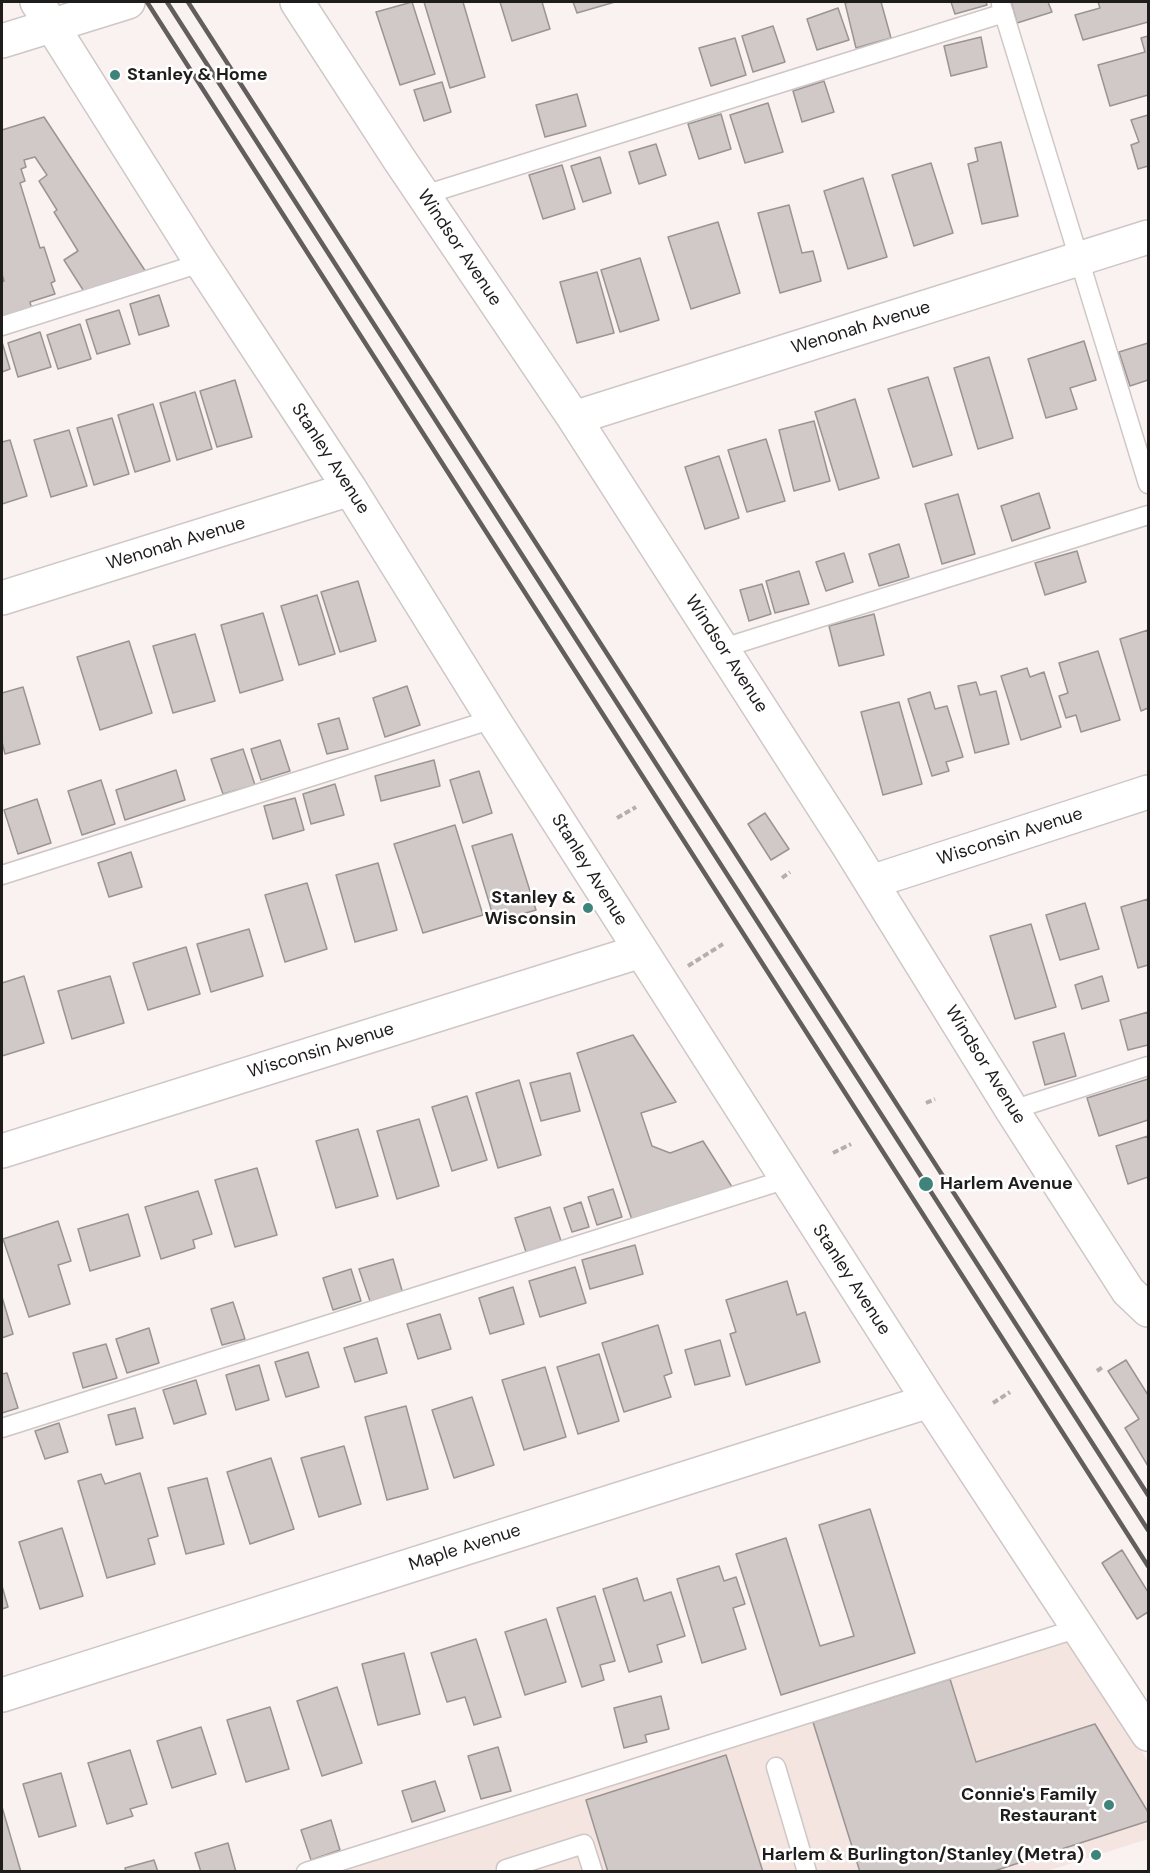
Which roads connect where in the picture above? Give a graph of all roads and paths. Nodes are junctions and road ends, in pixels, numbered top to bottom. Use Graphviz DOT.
graph roads {
  1 [pos="128,2"];
  2 [pos="297,2"];
  3 [pos="1002,7"];
  4 [pos="44,13"];
  5 [pos="2,41"];
  6 [pos="424,195"];
  7 [pos="1149,237"];
  8 [pos="1079,259"];
  9 [pos="201,263"];
  10 [pos="2,326"];
  11 [pos="574,418"];
  12 [pos="1149,484"];
  13 [pos="350,489"];
  14 [pos="1149,515"];
  15 [pos="2,598"];
  16 [pos="723,648"];
  17 [pos="493,719"];
  18 [pos="1149,792"];
  19 [pos="636,807"];
  20 [pos="618,818"];
  21 [pos="790,872"];
  22 [pos="2,875"];
  23 [pos="782,878"];
  24 [pos="871,882"];
  25 [pos="723,944"];
  26 [pos="641,951"];
  27 [pos="680,971"];
  28 [pos="1149,1066"];
  29 [pos="935,1098"];
  30 [pos="926,1103"];
  31 [pos="1012,1110"];
  32 [pos="851,1144"];
  33 [pos="2,1151"];
  34 [pos="833,1154"];
  35 [pos="787,1179"];
  36 [pos="1149,1310"];
  37 [pos="1104,1366"];
  38 [pos="1096,1371"];
  39 [pos="1010,1392"];
  40 [pos="929,1401"];
  41 [pos="993,1403"];
  42 [pos="2,1428"];
  43 [pos="1079,1628"];
  44 [pos="2,1695"];
  45 [pos="1149,1734"];
  46 [pos="776,1767"];
  47 [pos="306,1872"];
  48 [pos="506,1872"];
  49 [pos="593,1872"];
  50 [pos="807,1872"];
  1 -- 4 [label="street"];
  2 -- 6 [label="street, Windsor Avenue"];
  3 -- 6 [label="lane"];
  3 -- 8 [label="lane"];
  4 -- 5 [label="street"];
  4 -- 9 [label="street, Stanley Avenue"];
  6 -- 11 [label="street, Windsor Avenue"];
  7 -- 8 [label="street, Wenonah Avenue"];
  8 -- 11 [label="street, Wenonah Avenue"];
  8 -- 12 [label="lane"];
  9 -- 10 [label="lane"];
  9 -- 13 [label="street, Stanley Avenue"];
  11 -- 16 [label="street, Windsor Avenue"];
  13 -- 15 [label="street, Wenonah Avenue"];
  13 -- 17 [label="street, Stanley Avenue"];
  14 -- 16 [label="lane"];
  16 -- 24 [label="street, Windsor Avenue"];
  17 -- 22 [label="lane"];
  17 -- 26 [label="street, Stanley Avenue"];
  18 -- 24 [label="street, Wisconsin Avenue"];
  19 -- 20 [label="path"];
  21 -- 23 [label="path"];
  24 -- 31 [label="street, Windsor Avenue"];
  25 -- 27 [label="path"];
  26 -- 33 [label="street, Wisconsin Avenue"];
  26 -- 35 [label="street, Stanley Avenue"];
  28 -- 31 [label="lane"];
  29 -- 30 [label="path"];
  31 -- 36 [label="street, Windsor Avenue"];
  32 -- 34 [label="path"];
  35 -- 40 [label="street, Stanley Avenue"];
  35 -- 42 [label="lane"];
  37 -- 38 [label="path"];
  39 -- 41 [label="path"];
  40 -- 43 [label="street, Stanley Avenue"];
  40 -- 44 [label="street, Maple Avenue"];
  43 -- 45 [label="street, Stanley Avenue"];
  43 -- 47 [label="lane"];
  46 -- 50 [label="lane"];
  48 -- 49 [label="lane"];
}
